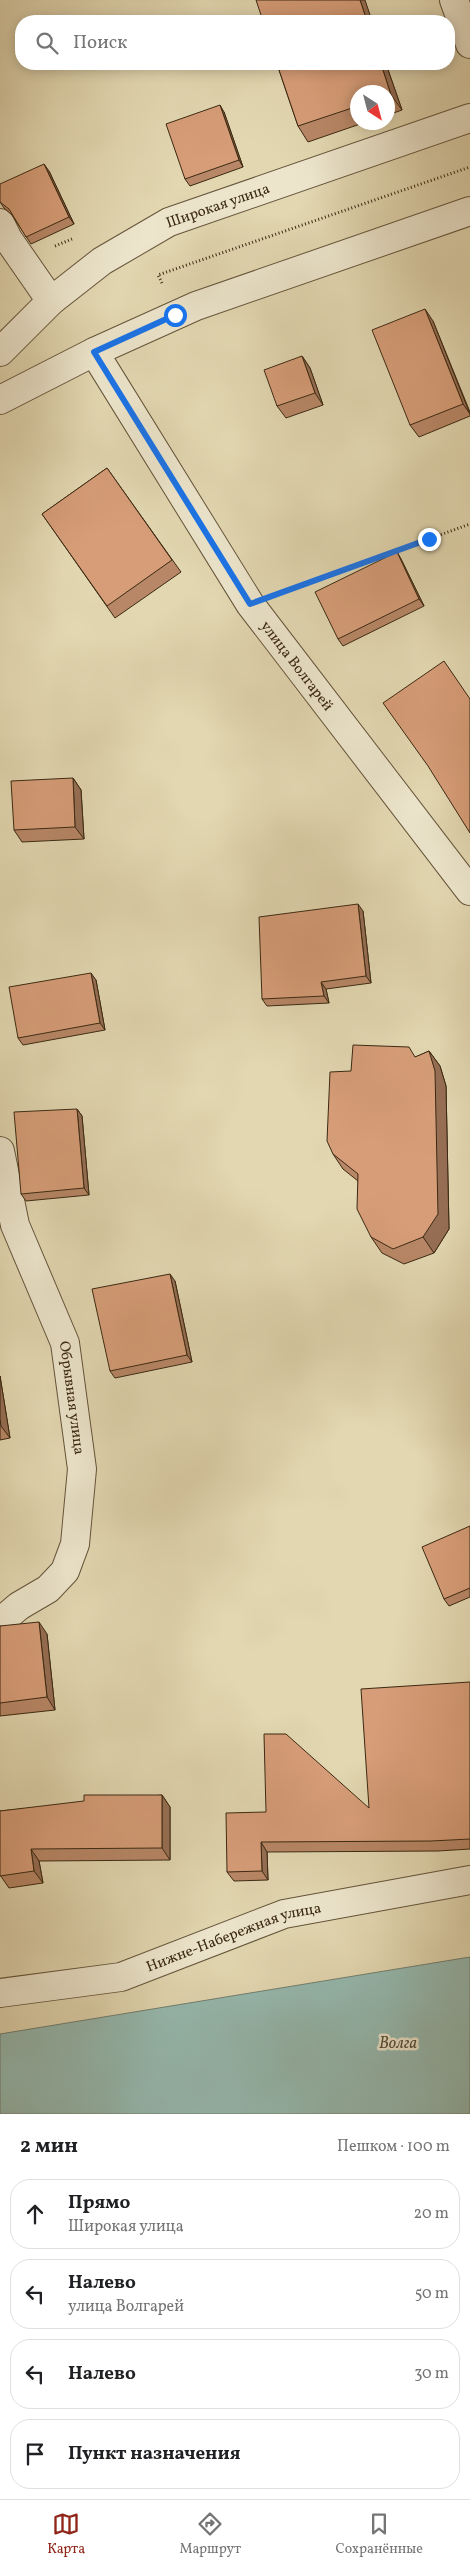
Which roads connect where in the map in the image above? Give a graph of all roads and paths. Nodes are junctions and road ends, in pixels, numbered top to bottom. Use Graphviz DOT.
graph roads {
  1 [pos="454,0"];
  2 [pos="470,44"];
  3 [pos="470,118"];
  4 [pos="470,167"];
  5 [pos="470,211"];
  6 [pos="0,223"];
  7 [pos="165,291"];
  8 [pos="51,301"];
  9 [pos="0,352"];
  10 [pos="94,352"];
  11 [pos="0,400"];
  12 [pos="470,524"];
  13 [pos="250,604"];
  14 [pos="470,891"];
  15 [pos="0,1151"];
  16 [pos="0,1622"];
  17 [pos="470,1880"];
  18 [pos="0,1993"];
  1 -- 2 [label="street"];
  3 -- 8 [label="street, Широкая улица"];
  4 -- 7 [label="path"];
  5 -- 10 [label="street"];
  6 -- 8 [label="street"];
  8 -- 9 [label="street, Широкая улица"];
  10 -- 11 [label="street"];
  10 -- 13 [label="street, улица Волгарей"];
  12 -- 13 [label="path"];
  13 -- 14 [label="street, улица Волгарей"];
  15 -- 16 [label="street, Обрывная улица"];
  17 -- 18 [label="street, Нижне-Набережная улица"];
}
